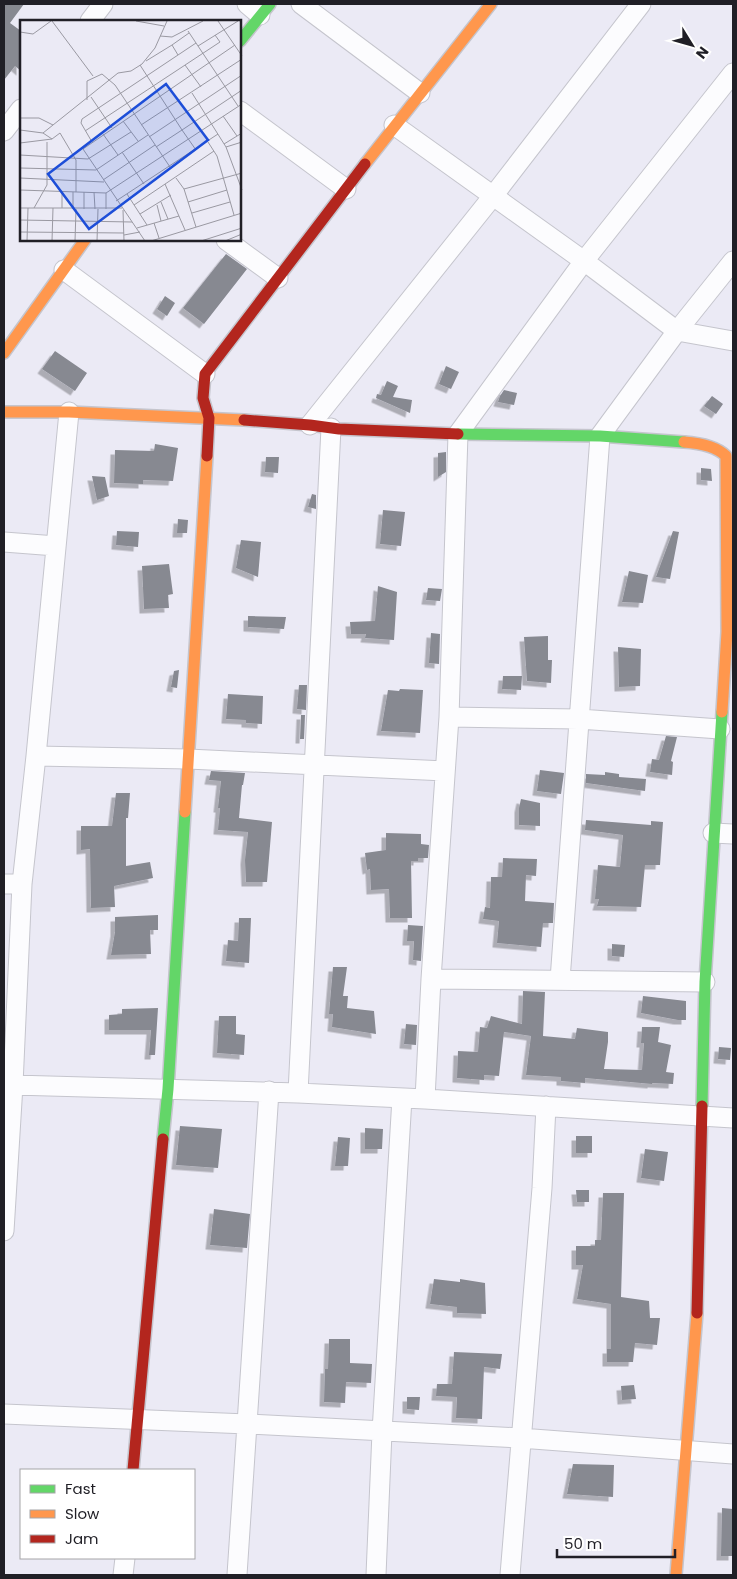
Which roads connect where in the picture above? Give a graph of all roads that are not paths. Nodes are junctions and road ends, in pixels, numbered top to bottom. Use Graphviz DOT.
graph roads {
  1 [pos="103,4"];
  2 [pos="301,4"];
  3 [pos="491,4"];
  4 [pos="641,4"];
  5 [pos="259,7"];
  6 [pos="91,20"];
  7 [pos="241,39"];
  8 [pos="733,73"];
  9 [pos="420,93"];
  10 [pos="241,112"];
  11 [pos="394,125"];
  12 [pos="346,189"];
  13 [pos="493,196"];
  14 [pos="84,241"];
  15 [pos="227,241"];
  16 [pos="584,261"];
  17 [pos="733,261"];
  18 [pos="64,270"];
  19 [pos="278,278"];
  20 [pos="677,332"];
  21 [pos="733,341"];
  22 [pos="4,353"];
  23 [pos="205,374"];
  24 [pos="4,412"];
  25 [pos="69,412"];
  26 [pos="208,418"];
  27 [pos="310,425"];
  28 [pos="331,428"];
  29 [pos="458,434"];
  30 [pos="600,436"];
  31 [pos="4,542"];
  32 [pos="56,546"];
  33 [pos="730,579"];
  34 [pos="449,717"];
  35 [pos="579,720"];
  36 [pos="720,729"];
  37 [pos="36,756"];
  38 [pos="188,759"];
  39 [pos="314,766"];
  40 [pos="445,771"];
  41 [pos="713,833"];
  42 [pos="733,834"];
  43 [pos="13,884"];
  44 [pos="431,978"];
  45 [pos="560,980"];
  46 [pos="705,982"];
  47 [pos="13,1085"];
  48 [pos="168,1089"];
  49 [pos="269,1091"];
  50 [pos="298,1093"];
  51 [pos="402,1098"];
  52 [pos="425,1099"];
  53 [pos="546,1106"];
  54 [pos="701,1115"];
  55 [pos="733,1118"];
  56 [pos="4,1231"];
  57 [pos="4,1414"];
  58 [pos="138,1420"];
  59 [pos="247,1424"];
  60 [pos="382,1432"];
  61 [pos="520,1438"];
  62 [pos="686,1451"];
  63 [pos="733,1454"];
  64 [pos="133,1469"];
  65 [pos="125,1559"];
  66 [pos="123,1575"];
  67 [pos="237,1575"];
  68 [pos="376,1575"];
  69 [pos="510,1575"];
  70 [pos="676,1575"];
  1 -- 6 [label="street"];
  2 -- 9 [label="street"];
  3 -- 9 [label="street"];
  4 -- 13 [label="street"];
  5 -- 7 [label="street"];
  8 -- 16 [label="street"];
  9 -- 11 [label="street"];
  10 -- 12 [label="street"];
  11 -- 12 [label="street"];
  11 -- 13 [label="street"];
  12 -- 19 [label="street"];
  13 -- 16 [label="street"];
  13 -- 27 [label="street"];
  14 -- 18 [label="street"];
  15 -- 19 [label="street"];
  16 -- 20 [label="street"];
  16 -- 29 [label="street"];
  17 -- 20 [label="street"];
  18 -- 22 [label="street"];
  18 -- 23 [label="street"];
  19 -- 23 [label="street"];
  20 -- 21 [label="street"];
  20 -- 30 [label="street"];
  23 -- 26 [label="street"];
  24 -- 25 [label="street"];
  25 -- 26 [label="street"];
  25 -- 32 [label="street"];
  26 -- 27 [label="street"];
  26 -- 38 [label="street"];
  27 -- 28 [label="street"];
  28 -- 29 [label="street"];
  28 -- 39 [label="street"];
  29 -- 30 [label="street"];
  29 -- 34 [label="street"];
  30 -- 33 [label="street"];
  30 -- 35 [label="street"];
  31 -- 32 [label="street"];
  32 -- 37 [label="street"];
  33 -- 36 [label="street"];
  34 -- 35 [label="street"];
  34 -- 40 [label="street"];
  35 -- 36 [label="street"];
  35 -- 45 [label="street"];
  36 -- 41 [label="street"];
  37 -- 38 [label="street"];
  37 -- 43 [label="street"];
  38 -- 39 [label="street"];
  38 -- 48 [label="street"];
  39 -- 40 [label="street"];
  39 -- 50 [label="street"];
  40 -- 44 [label="street"];
  41 -- 42 [label="street"];
  41 -- 46 [label="street"];
  43 -- 47 [label="street"];
  44 -- 45 [label="street"];
  44 -- 52 [label="street"];
  45 -- 46 [label="street"];
  46 -- 54 [label="street"];
  47 -- 48 [label="street"];
  47 -- 56 [label="street"];
  48 -- 49 [label="street"];
  48 -- 58 [label="street"];
  49 -- 50 [label="street"];
  49 -- 59 [label="street"];
  50 -- 51 [label="street"];
  51 -- 52 [label="street"];
  51 -- 60 [label="street"];
  52 -- 53 [label="street"];
  53 -- 54 [label="street"];
  53 -- 61 [label="street"];
  54 -- 55 [label="street"];
  54 -- 62 [label="street"];
  57 -- 58 [label="street"];
  58 -- 59 [label="street"];
  58 -- 64 [label="street"];
  59 -- 60 [label="street"];
  59 -- 67 [label="street"];
  60 -- 61 [label="street"];
  60 -- 68 [label="street"];
  61 -- 62 [label="street"];
  61 -- 69 [label="street"];
  62 -- 63 [label="street"];
  62 -- 70 [label="street"];
  65 -- 66 [label="street"];
}
